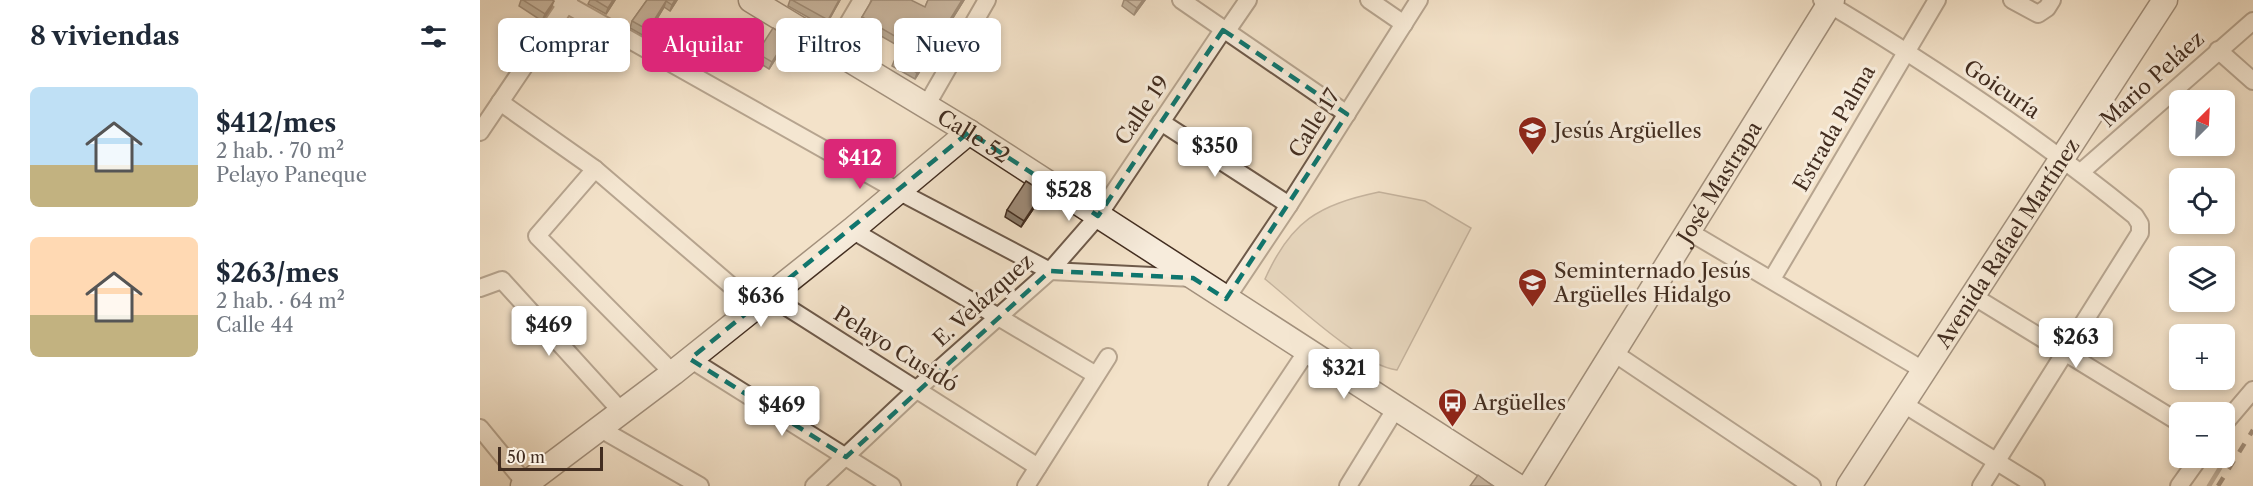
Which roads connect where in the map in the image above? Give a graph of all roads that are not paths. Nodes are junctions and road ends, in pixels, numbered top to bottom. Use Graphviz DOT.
graph roads {
  1 [pos="751,0"];
  2 [pos="862,0"];
  3 [pos="987,0"];
  4 [pos="1181,0"];
  5 [pos="1248,0"];
  6 [pos="1369,0"];
  7 [pos="1419,0"];
  8 [pos="1937,0"];
  9 [pos="2012,0"];
  10 [pos="2165,0"];
  11 [pos="565,2"];
  12 [pos="1828,2"];
  13 [pos="2049,4"];
  14 [pos="781,18"];
  15 [pos="851,18"];
  16 [pos="2253,21"];
  17 [pos="1404,24"];
  18 [pos="1225,31"];
  19 [pos="1905,50"];
  20 [pos="2218,50"];
  21 [pos="871,72"];
  22 [pos="2253,81"];
  23 [pos="500,102"];
  24 [pos="926,106"];
  25 [pos="1347,114"];
  26 [pos="1161,122"];
  27 [pos="480,132"];
  28 [pos="969,132"];
  29 [pos="2072,165"];
  30 [pos="595,169"];
  31 [pos="898,191"];
  32 [pos="1289,205"];
  33 [pos="1098,216"];
  34 [pos="852,230"];
  35 [pos="1688,231"];
  36 [pos="1050,271"];
  37 [pos="1193,278"];
  38 [pos="1772,279"];
  39 [pos="480,288"];
  40 [pos="1973,296"];
  41 [pos="763,299"];
  42 [pos="1226,299"];
  43 [pos="998,316"];
  44 [pos="1307,351"];
  45 [pos="1614,353"];
  46 [pos="2066,353"];
  47 [pos="1108,357"];
  48 [pos="681,366"];
  49 [pos="1923,370"];
  50 [pos="1096,375"];
  51 [pos="917,389"];
  52 [pos="2253,390"];
  53 [pos="1902,403"];
  54 [pos="1396,408"];
  55 [pos="621,411"];
  56 [pos="2235,411"];
  57 [pos="2169,416"];
  58 [pos="480,428"];
  59 [pos="599,428"];
  60 [pos="846,457"];
  61 [pos="1996,462"];
  62 [pos="1038,467"];
  63 [pos="2192,468"];
  64 [pos="525,485"];
  65 [pos="700,486"];
  66 [pos="814,486"];
  67 [pos="891,486"];
  68 [pos="1026,486"];
  69 [pos="1217,486"];
  70 [pos="1348,486"];
  71 [pos="1517,486"];
  72 [pos="1530,486"];
  73 [pos="1812,486"];
  74 [pos="1849,486"];
  75 [pos="1981,486"];
  76 [pos="2036,486"];
  77 [pos="2179,486"];
  1 -- 14 [label="street, Calle 52"];
  2 -- 15 [label="street"];
  3 -- 24 [label="street"];
  4 -- 18 [label="street"];
  5 -- 18 [label="street, Calle 19"];
  6 -- 17 [label="street"];
  7 -- 17 [label="street, Calle 17"];
  8 -- 19 [label="street, Estrada Palma"];
  9 -- 13 [label="street"];
  10 -- 29 [label="street, Avenida Rafael Martínez"];
  11 -- 23 [label="street"];
  11 -- 31 [label="street"];
  12 -- 19 [label="street, Goicuría"];
  12 -- 35 [label="street, José Mastrapa"];
  16 -- 20 [label="street, Mario Peláez"];
  17 -- 25 [label="street, Calle 17"];
  18 -- 25 [label="street"];
  18 -- 26 [label="street, Calle 19"];
  19 -- 29 [label="street, Goicuría"];
  19 -- 38 [label="street, Estrada Palma"];
  20 -- 22 [label="street"];
  20 -- 29 [label="street, Mario Peláez"];
  21 -- 24 [label="street, Calle 52"];
  23 -- 27 [label="street"];
  23 -- 30 [label="street, Pelayo Cusidó"];
  24 -- 28 [label="street, Calle 52"];
  25 -- 32 [label="street, Calle 17"];
  26 -- 32 [label="street"];
  26 -- 33 [label="street, Calle 19"];
  28 -- 31 [label="street"];
  28 -- 33 [label="street, Calle 52"];
  29 -- 40 [label="street, Avenida Rafael Martínez"];
  29 -- 46 [label="street, Goicuría"];
  30 -- 41 [label="street, Pelayo Cusidó"];
  30 -- 48 [label="street"];
  31 -- 34 [label="street"];
  31 -- 36 [label="street"];
  32 -- 42 [label="street, Calle 17"];
  33 -- 36 [label="street, E. Velázquez"];
  33 -- 37 [label="street, Calle 52"];
  34 -- 41 [label="street"];
  34 -- 43 [label="street"];
  35 -- 38 [label="street"];
  35 -- 45 [label="street, José Mastrapa"];
  36 -- 37 [label="street"];
  36 -- 43 [label="street, E. Velázquez"];
  37 -- 42 [label="street, Calle 52"];
  38 -- 49 [label="street"];
  39 -- 55 [label="street"];
  40 -- 46 [label="street"];
  40 -- 49 [label="street, Avenida Rafael Martínez"];
  41 -- 48 [label="street"];
  41 -- 51 [label="street, Pelayo Cusidó"];
  42 -- 44 [label="street, Calle 52"];
  43 -- 50 [label="street"];
  43 -- 51 [label="street, E. Velázquez"];
  44 -- 54 [label="street, Calle 52"];
  44 -- 69 [label="street"];
  45 -- 72 [label="street, José Mastrapa"];
  45 -- 73 [label="street"];
  46 -- 57 [label="street"];
  46 -- 61 [label="street"];
  47 -- 50 [label="street"];
  48 -- 55 [label="street"];
  48 -- 60 [label="street"];
  49 -- 53 [label="street, Avenida Rafael Martínez"];
  50 -- 62 [label="street"];
  51 -- 60 [label="street, E. Velázquez"];
  51 -- 62 [label="street, Pelayo Cusidó"];
  52 -- 56 [label="street"];
  53 -- 61 [label="street"];
  53 -- 74 [label="street, Avenida Rafael Martínez"];
  54 -- 70 [label="street"];
  54 -- 71 [label="street, Calle 52"];
  55 -- 59 [label="street"];
  58 -- 64 [label="street"];
  59 -- 64 [label="street"];
  59 -- 65 [label="street"];
  60 -- 66 [label="street, E. Velázquez"];
  60 -- 67 [label="street"];
  61 -- 75 [label="street"];
  61 -- 76 [label="street"];
  62 -- 68 [label="street"];
  63 -- 77 [label="street"];
}
